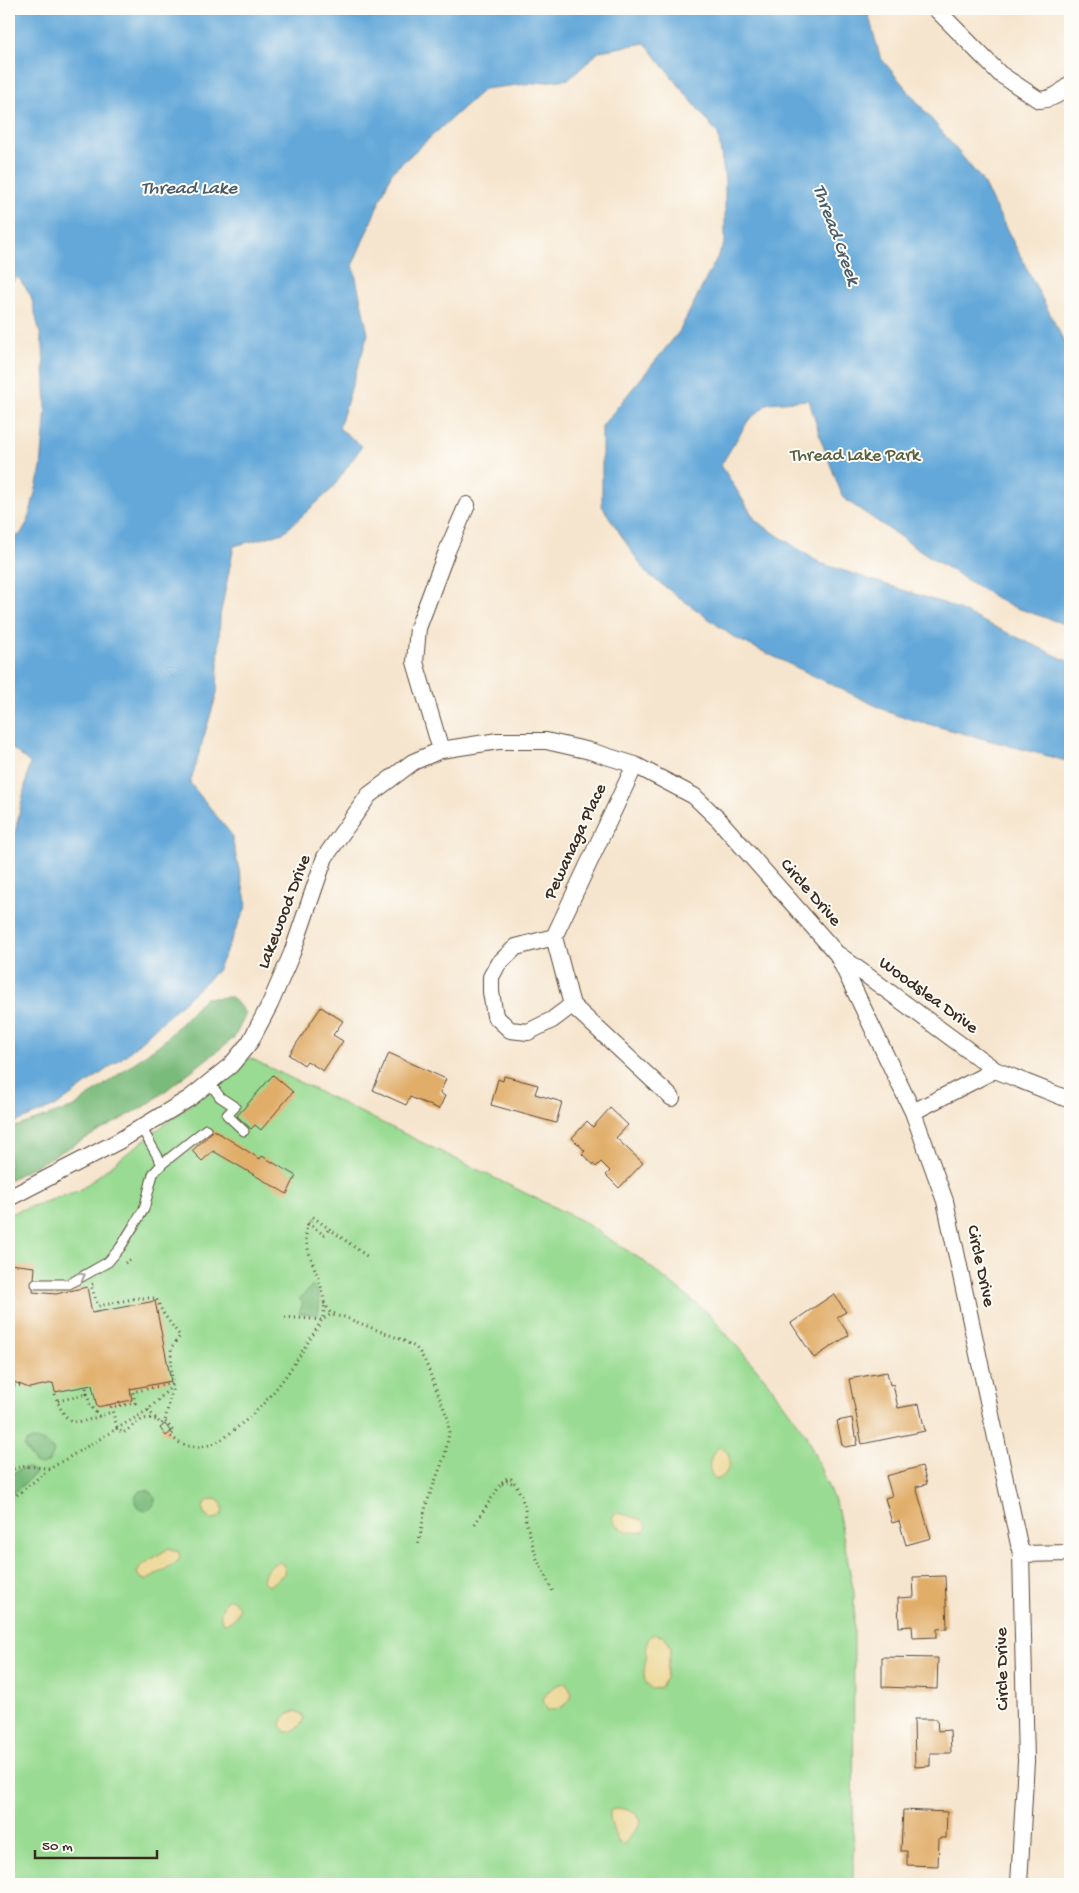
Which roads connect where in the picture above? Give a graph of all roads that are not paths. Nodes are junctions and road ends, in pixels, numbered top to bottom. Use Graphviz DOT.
graph roads {
  1 [pos="936,9"];
  2 [pos="1065,89"];
  3 [pos="468,505"];
  4 [pos="441,750"];
  5 [pos="635,765"];
  6 [pos="554,936"];
  7 [pos="837,954"];
  8 [pos="572,1006"];
  9 [pos="995,1070"];
  10 [pos="209,1082"];
  11 [pos="672,1098"];
  12 [pos="1070,1100"];
  13 [pos="913,1112"];
  14 [pos="141,1127"];
  15 [pos="206,1129"];
  16 [pos="244,1130"];
  17 [pos="162,1164"];
  18 [pos="9,1198"];
  19 [pos="36,1284"];
  20 [pos="1070,1553"];
  21 [pos="1021,1554"];
  22 [pos="1019,1884"];
  1 -- 2 [label="street"];
  3 -- 4 [label="street"];
  4 -- 5 [label="street, Lakewood Drive"];
  4 -- 10 [label="street, Lakewood Drive"];
  5 -- 6 [label="street, Pewanaga Place"];
  5 -- 7 [label="street, Circle Drive"];
  6 -- 8 [label="street"];
  6 -- 8 [label="street"];
  7 -- 9 [label="street, Woodslea Drive"];
  7 -- 13 [label="street, Circle Drive"];
  8 -- 11 [label="street"];
  9 -- 12 [label="street, Woodslea Drive"];
  9 -- 13 [label="street"];
  10 -- 14 [label="street, Lakewood Drive"];
  10 -- 16 [label="lane"];
  13 -- 21 [label="street, Circle Drive"];
  14 -- 17 [label="lane"];
  14 -- 18 [label="street, Lakewood Drive"];
  15 -- 17 [label="lane"];
  19 -- 17 [label="lane, one-way"];
  20 -- 21 [label="street"];
  21 -- 22 [label="street, Circle Drive"];
}
